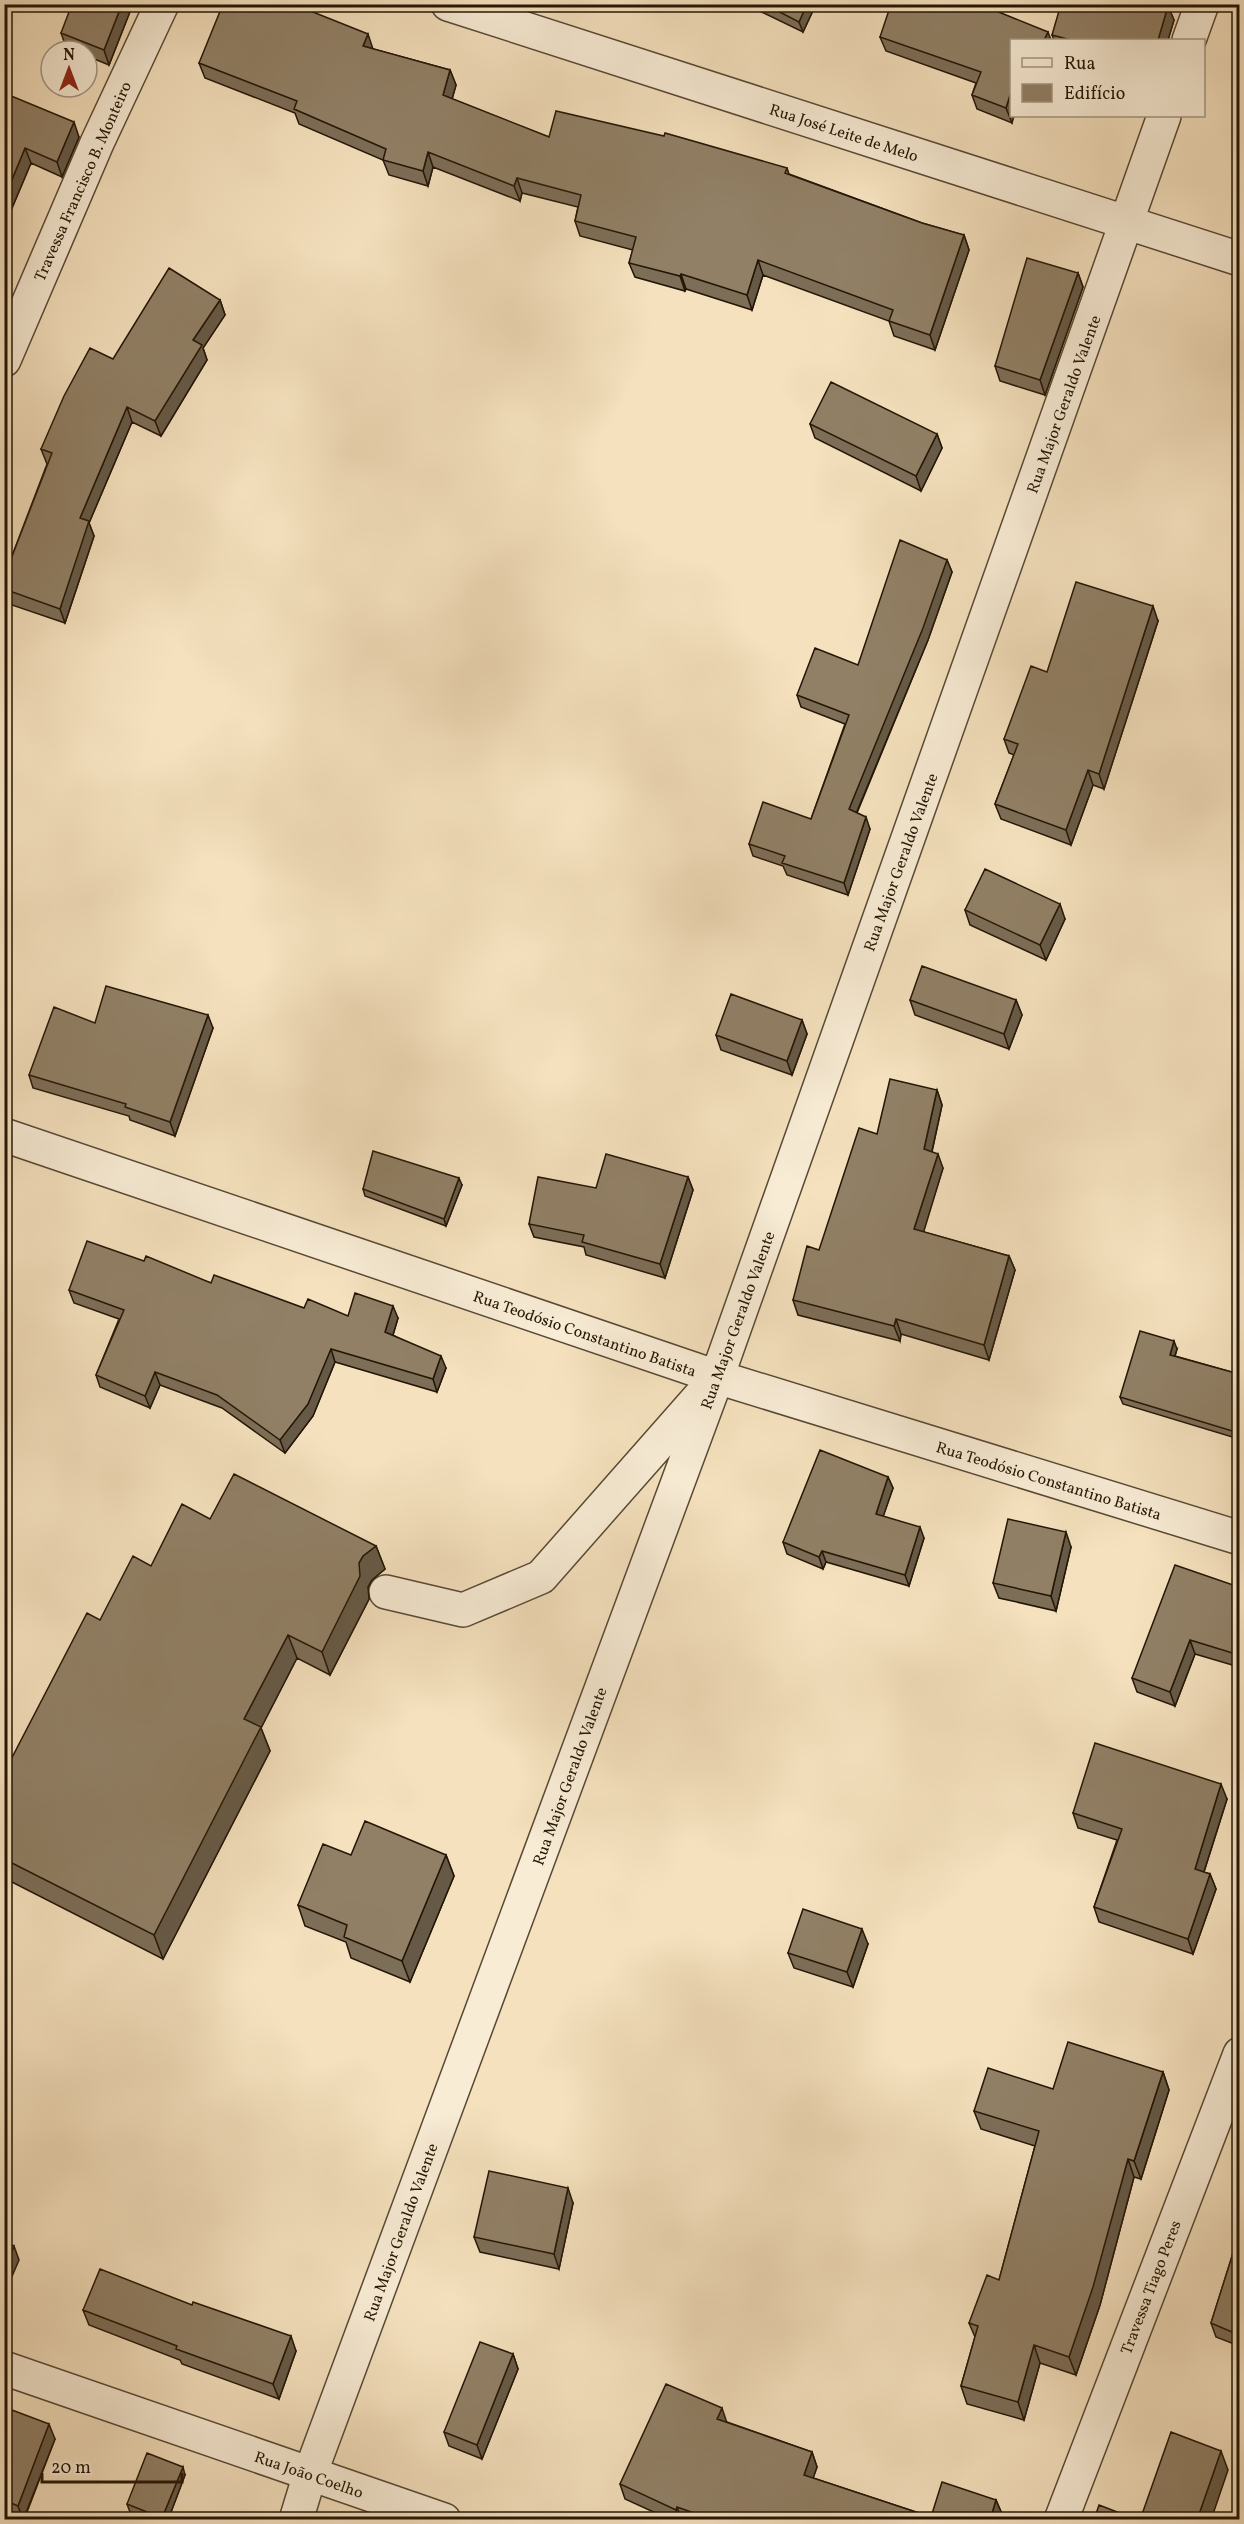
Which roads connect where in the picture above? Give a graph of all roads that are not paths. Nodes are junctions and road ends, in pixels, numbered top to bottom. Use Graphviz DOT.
graph roads {
  1 [pos="162,4"];
  2 [pos="448,4"];
  3 [pos="1202,4"];
  4 [pos="1189,39"];
  5 [pos="1164,117"];
  6 [pos="1127,224"];
  7 [pos="1239,259"];
  8 [pos="4,360"];
  9 [pos="4,1135"];
  10 [pos="717,1377"];
  11 [pos="1239,1538"];
  12 [pos="386,1592"];
  13 [pos="1239,2054"];
  14 [pos="4,2368"];
  15 [pos="310,2474"];
  16 [pos="296,2520"];
  17 [pos="444,2520"];
  18 [pos="1061,2520"];
  1 -- 8 [label="street, Travessa Francisco B. Monteiro"];
  2 -- 6 [label="street, Rua José Leite de Melo"];
  3 -- 4 [label="street"];
  5 -- 6 [label="street, Rua Major Geraldo Valente"];
  6 -- 7 [label="street, Rua José Leite de Melo"];
  6 -- 10 [label="street, Rua Major Geraldo Valente"];
  9 -- 10 [label="street, Rua Teodósio Constantino Batista"];
  10 -- 11 [label="street, Rua Teodósio Constantino Batista"];
  10 -- 12 [label="street"];
  10 -- 15 [label="street, Rua Major Geraldo Valente"];
  13 -- 18 [label="street, Travessa Tiago Peres"];
  14 -- 15 [label="street, Rua João Coelho"];
  15 -- 16 [label="street, Rua Major Geraldo Valente"];
  15 -- 17 [label="street, Rua João Coelho"];
}
